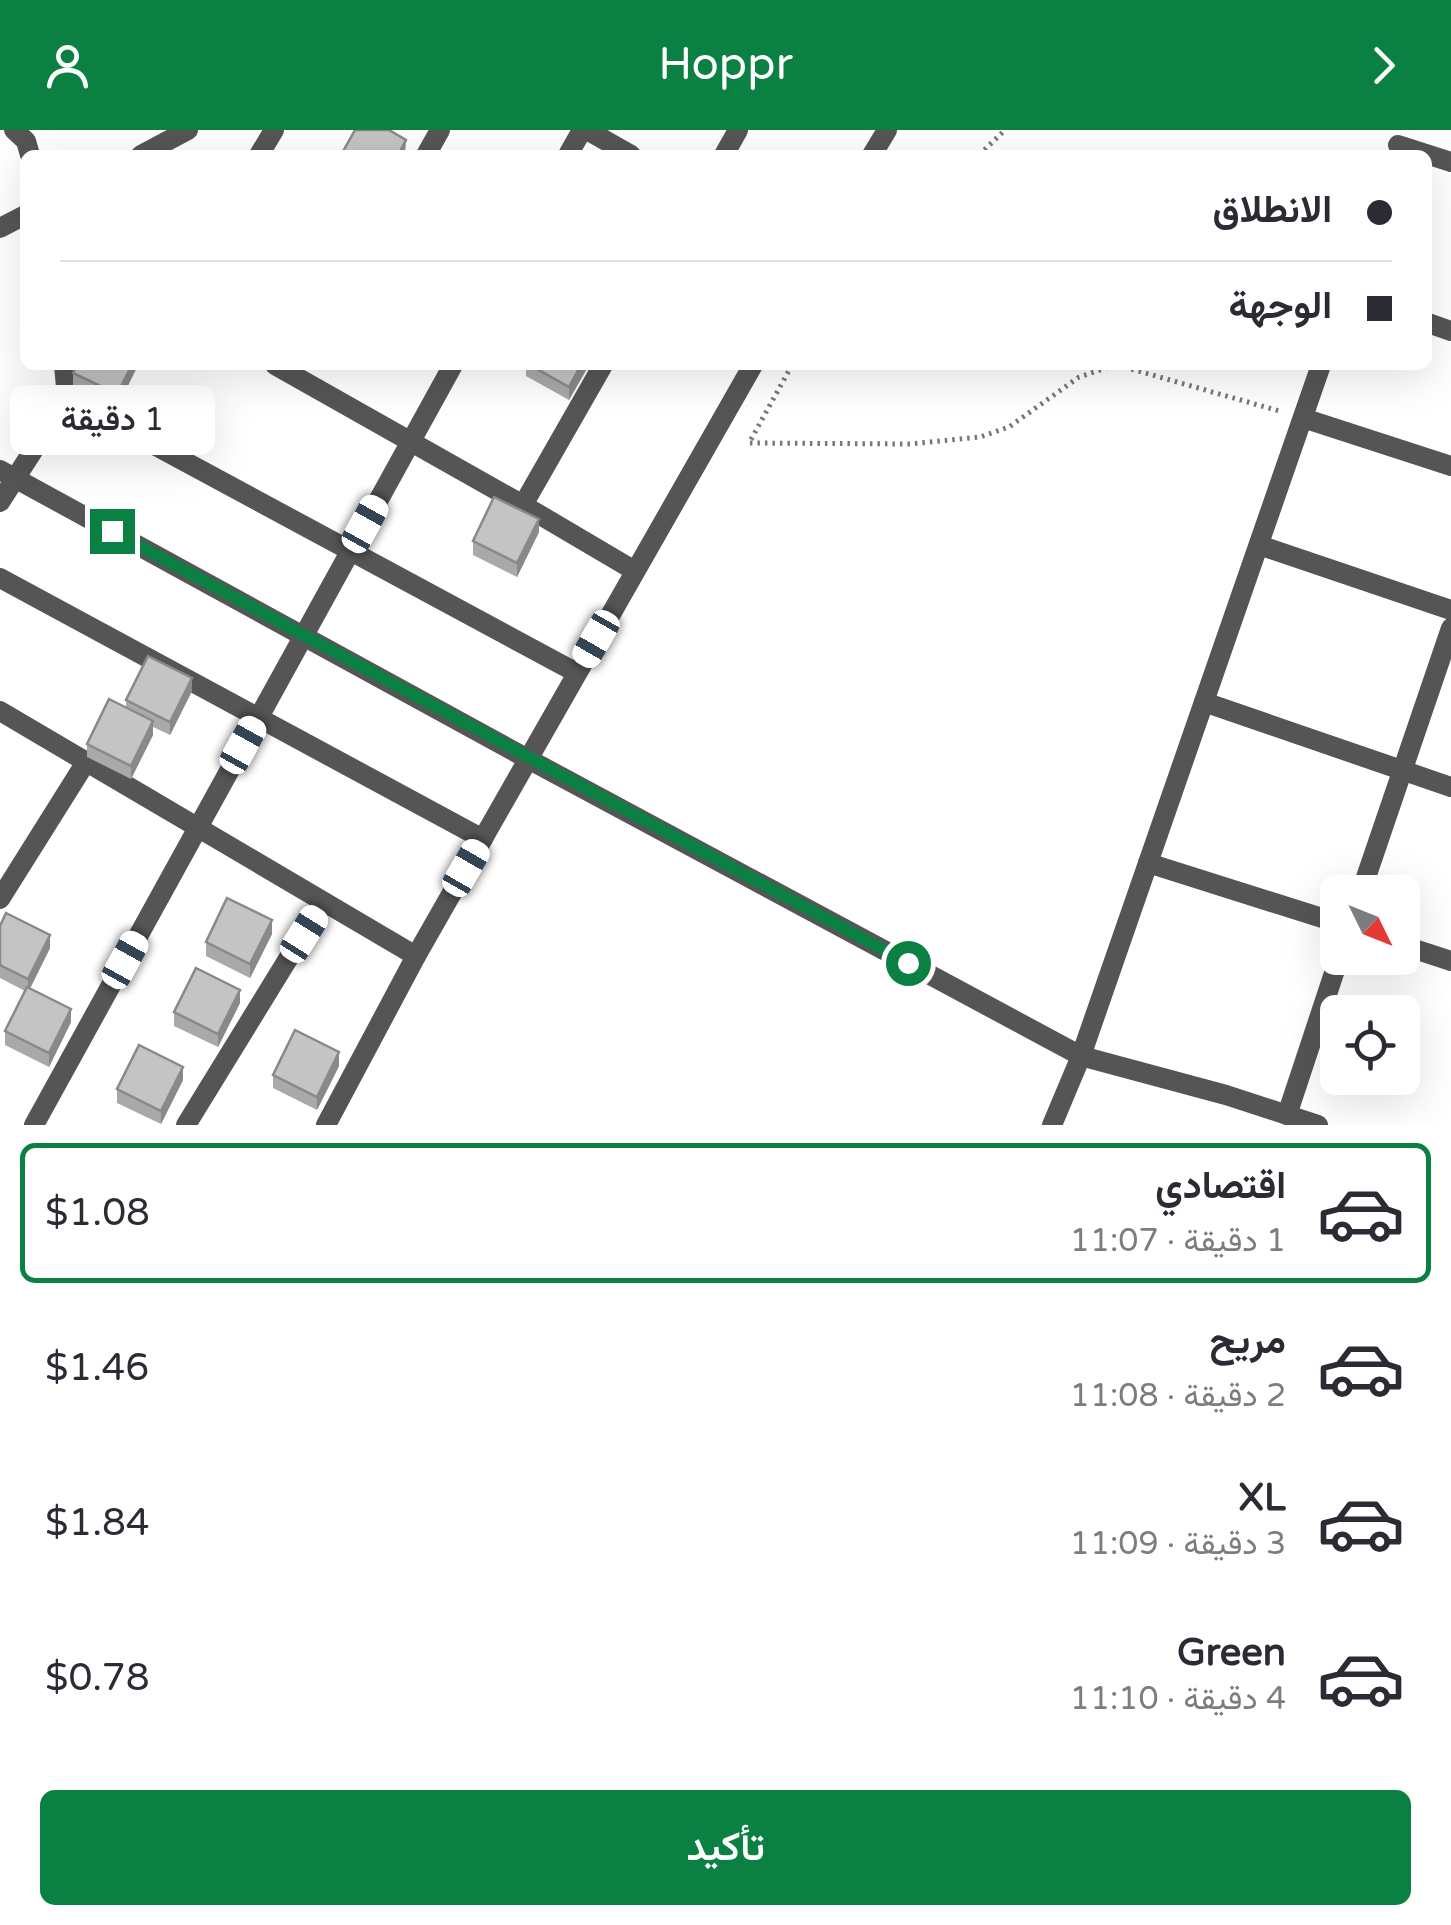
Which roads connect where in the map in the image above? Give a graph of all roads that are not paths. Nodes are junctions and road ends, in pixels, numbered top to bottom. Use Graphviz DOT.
graph roads {
  1 [pos="188,130"];
  2 [pos="584,130"];
  3 [pos="150,150"];
  4 [pos="622,150"];
  5 [pos="64,370"];
  6 [pos="449,370"];
  7 [pos="600,370"];
  8 [pos="749,370"];
  9 [pos="1319,370"];
  10 [pos="306,373"];
  11 [pos="67,398"];
  12 [pos="1302,418"];
  13 [pos="410,442"];
  14 [pos="1451,466"];
  15 [pos="8,474"];
  16 [pos="0,502"];
  17 [pos="523,505"];
  18 [pos="1259,545"];
  19 [pos="350,551"];
  20 [pos="635,572"];
  21 [pos="0,578"];
  22 [pos="1451,610"];
  23 [pos="1451,628"];
  24 [pos="303,636"];
  25 [pos="577,673"];
  26 [pos="1204,702"];
  27 [pos="0,711"];
  28 [pos="258,717"];
  29 [pos="528,760"];
  30 [pos="86,762"];
  31 [pos="1403,770"];
  32 [pos="1451,786"];
  33 [pos="198,828"];
  34 [pos="482,838"];
  35 [pos="1148,863"];
  36 [pos="1367,875"];
  37 [pos="0,899"];
  38 [pos="323,902"];
  39 [pos="1320,917"];
  40 [pos="1420,951"];
  41 [pos="416,956"];
  42 [pos="1451,961"];
  43 [pos="1333,975"];
  44 [pos="1081,1056"];
  45 [pos="1286,1114"];
  46 [pos="34,1125"];
  47 [pos="186,1125"];
  48 [pos="326,1125"];
  49 [pos="1052,1125"];
  50 [pos="1318,1125"];
  1 -- 3 [label="street"];
  2 -- 4 [label="street"];
  5 -- 11 [label="street"];
  6 -- 13 [label="street"];
  7 -- 17 [label="street"];
  8 -- 20 [label="street"];
  9 -- 12 [label="street"];
  10 -- 13 [label="street"];
  11 -- 15 [label="street"];
  11 -- 19 [label="street"];
  12 -- 14 [label="street"];
  12 -- 18 [label="street"];
  13 -- 17 [label="street"];
  13 -- 19 [label="street"];
  15 -- 16 [label="street"];
  15 -- 24 [label="street"];
  17 -- 20 [label="street"];
  18 -- 22 [label="street"];
  18 -- 26 [label="street"];
  19 -- 24 [label="street"];
  19 -- 25 [label="street"];
  20 -- 25 [label="street"];
  21 -- 28 [label="street"];
  23 -- 31 [label="street"];
  24 -- 28 [label="street"];
  24 -- 29 [label="street"];
  25 -- 29 [label="street"];
  26 -- 31 [label="street"];
  26 -- 35 [label="street"];
  27 -- 30 [label="street"];
  28 -- 33 [label="street"];
  28 -- 34 [label="street"];
  29 -- 34 [label="street"];
  29 -- 44 [label="street"];
  30 -- 33 [label="street"];
  30 -- 37 [label="street"];
  31 -- 32 [label="street"];
  31 -- 36 [label="street"];
  33 -- 38 [label="street"];
  33 -- 46 [label="street"];
  34 -- 41 [label="street"];
  35 -- 39 [label="street"];
  35 -- 44 [label="street"];
  38 -- 41 [label="street"];
  38 -- 47 [label="street"];
  40 -- 42 [label="street"];
  41 -- 48 [label="street"];
  43 -- 45 [label="street"];
  44 -- 45 [label="street"];
  44 -- 49 [label="street"];
  45 -- 50 [label="street"];
}
